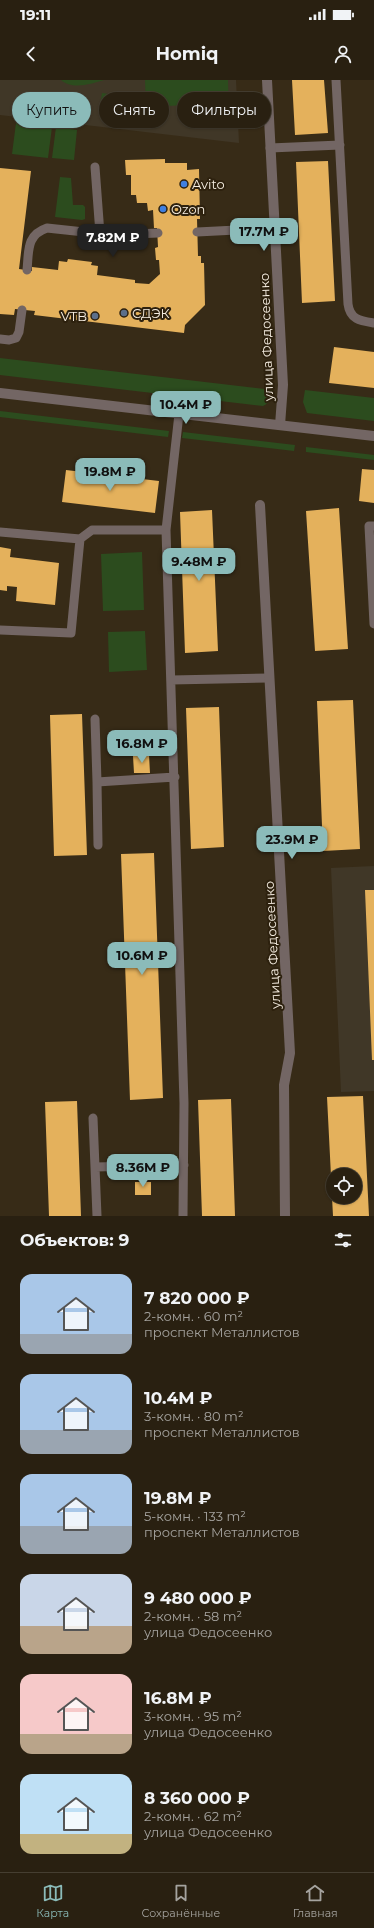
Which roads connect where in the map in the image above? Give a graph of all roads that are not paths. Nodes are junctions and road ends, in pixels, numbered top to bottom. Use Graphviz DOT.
graph roads {
  1 [pos="267,80"];
  2 [pos="336,80"];
  3 [pos="340,145"];
  4 [pos="270,148"];
  5 [pos="95,167"];
  6 [pos="274,228"];
  7 [pos="197,232"];
  8 [pos="158,233"];
  9 [pos="100,234"];
  10 [pos="27,270"];
  11 [pos="22,310"];
  12 [pos="374,323"];
  13 [pos="0,339"];
  14 [pos="0,393"];
  15 [pos="179,414"];
  16 [pos="280,425"];
  17 [pos="374,436"];
  18 [pos="260,505"];
  19 [pos="374,526"];
  20 [pos="166,530"];
  21 [pos="0,532"];
  22 [pos="80,539"];
  23 [pos="374,624"];
  24 [pos="0,630"];
  25 [pos="269,678"];
  26 [pos="171,680"];
  27 [pos="95,719"];
  28 [pos="175,777"];
  29 [pos="97,782"];
  30 [pos="98,845"];
  31 [pos="93,1118"];
  32 [pos="184,1165"];
  33 [pos="95,1167"];
  34 [pos="97,1216"];
  35 [pos="183,1216"];
  36 [pos="285,1216"];
  1 -- 4 [label="street, улица Федосеенко"];
  2 -- 3 [label="lane"];
  3 -- 4 [label="lane"];
  3 -- 12 [label="lane"];
  4 -- 6 [label="street, улица Федосеенко"];
  5 -- 9 [label="lane"];
  6 -- 7 [label="lane"];
  6 -- 16 [label="street, улица Федосеенко"];
  8 -- 9 [label="lane"];
  9 -- 10 [label="lane"];
  11 -- 13 [label="lane"];
  14 -- 15 [label="street"];
  15 -- 16 [label="street"];
  15 -- 20 [label="lane"];
  16 -- 17 [label="street"];
  18 -- 25 [label="street, улица Федосеенко"];
  19 -- 23 [label="lane"];
  20 -- 22 [label="lane"];
  20 -- 26 [label="lane"];
  21 -- 22 [label="lane"];
  22 -- 24 [label="lane"];
  25 -- 26 [label="lane"];
  25 -- 36 [label="street, улица Федосеенко"];
  26 -- 28 [label="lane"];
  27 -- 29 [label="lane"];
  28 -- 29 [label="lane"];
  28 -- 32 [label="lane"];
  29 -- 30 [label="lane"];
  31 -- 33 [label="lane"];
  32 -- 33 [label="lane"];
  32 -- 35 [label="lane"];
  33 -- 34 [label="lane"];
}
